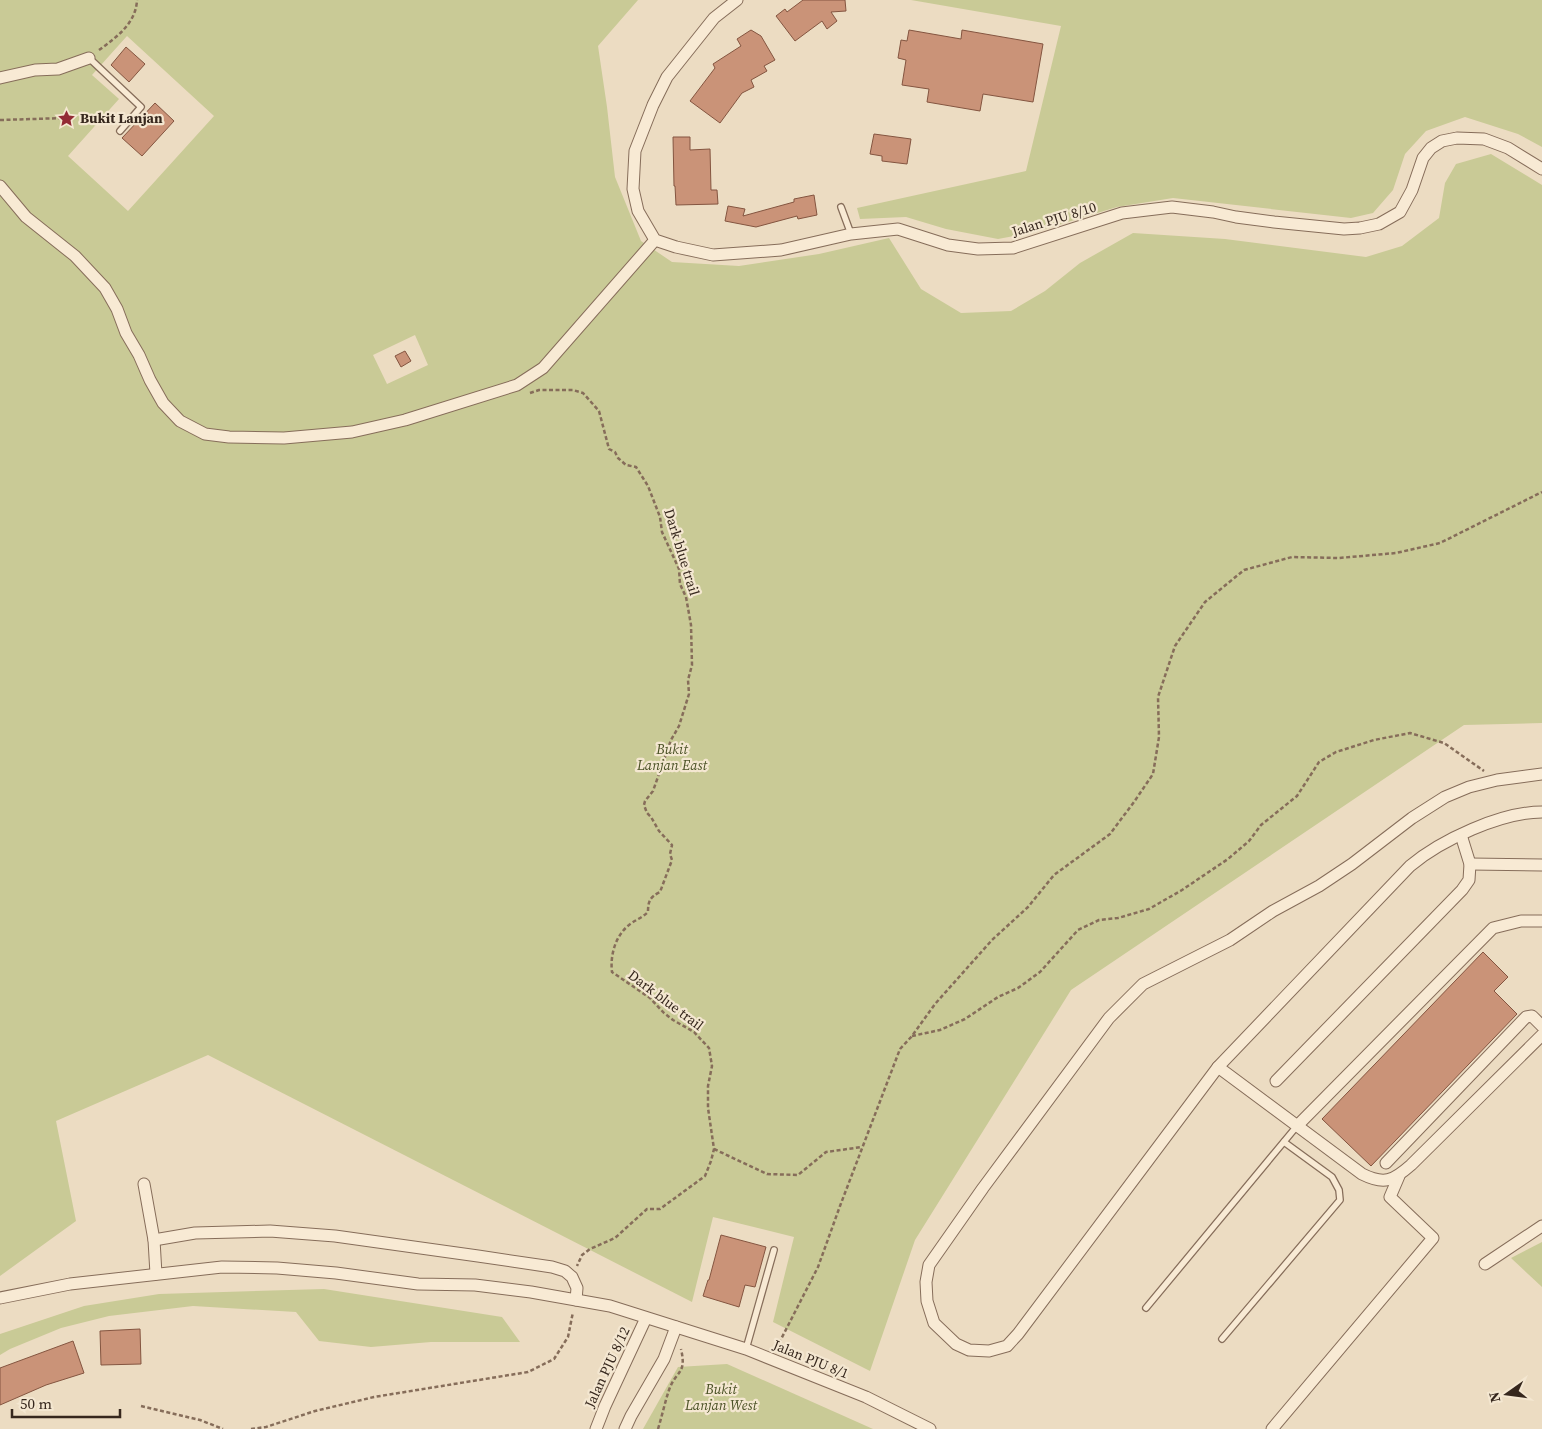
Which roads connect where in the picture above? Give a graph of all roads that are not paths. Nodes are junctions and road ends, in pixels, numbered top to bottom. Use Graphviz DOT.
graph roads {
  1 [pos="737,0"];
  2 [pos="89,58"];
  3 [pos="0,78"];
  4 [pos="120,130"];
  5 [pos="1542,169"];
  6 [pos="0,186"];
  7 [pos="842,207"];
  8 [pos="851,234"];
  9 [pos="655,240"];
  10 [pos="1542,774"];
  11 [pos="1542,812"];
  12 [pos="1462,836"];
  13 [pos="1470,864"];
  14 [pos="1542,866"];
  15 [pos="1542,921"];
  16 [pos="1542,1026"];
  17 [pos="1542,1035"];
  18 [pos="1218,1067"];
  19 [pos="1276,1081"];
  20 [pos="1297,1126"];
  21 [pos="1284,1142"];
  22 [pos="1386,1163"];
  23 [pos="1399,1176"];
  24 [pos="144,1184"];
  25 [pos="1542,1226"];
  26 [pos="154,1240"];
  27 [pos="774,1250"];
  28 [pos="1485,1264"];
  29 [pos="156,1274"];
  30 [pos="0,1298"];
  31 [pos="576,1300"];
  32 [pos="1146,1308"];
  33 [pos="646,1318"];
  34 [pos="676,1328"];
  35 [pos="1222,1339"];
  36 [pos="746,1349"];
  37 [pos="596,1429"];
  38 [pos="626,1429"];
  39 [pos="930,1429"];
  40 [pos="1272,1429"];
  1 -- 9 [label="street"];
  2 -- 3 [label="street"];
  2 -- 4 [label="lane"];
  5 -- 8 [label="street, Jalan PJU 8/10"];
  6 -- 9 [label="street"];
  7 -- 8 [label="lane"];
  8 -- 9 [label="street, Jalan PJU 8/10"];
  10 -- 18 [label="street"];
  11 -- 12 [label="street"];
  12 -- 13 [label="street"];
  12 -- 18 [label="street"];
  13 -- 14 [label="street"];
  13 -- 19 [label="street"];
  15 -- 20 [label="street"];
  16 -- 22 [label="street"];
  17 -- 23 [label="street"];
  18 -- 20 [label="street"];
  20 -- 21 [label="lane"];
  20 -- 23 [label="street"];
  21 -- 32 [label="lane"];
  21 -- 35 [label="lane"];
  23 -- 40 [label="street"];
  24 -- 26 [label="street"];
  25 -- 28 [label="street"];
  26 -- 29 [label="street"];
  26 -- 31 [label="street"];
  27 -- 36 [label="lane"];
  29 -- 30 [label="street, Jalan PJU 8/1"];
  29 -- 31 [label="street, Jalan PJU 8/1"];
  31 -- 33 [label="street, Jalan PJU 8/1"];
  33 -- 34 [label="street, Jalan PJU 8/1"];
  33 -- 37 [label="street, Jalan PJU 8/12"];
  34 -- 36 [label="street, Jalan PJU 8/1"];
  34 -- 38 [label="street"];
  36 -- 39 [label="street, Jalan PJU 8/1"];
}
